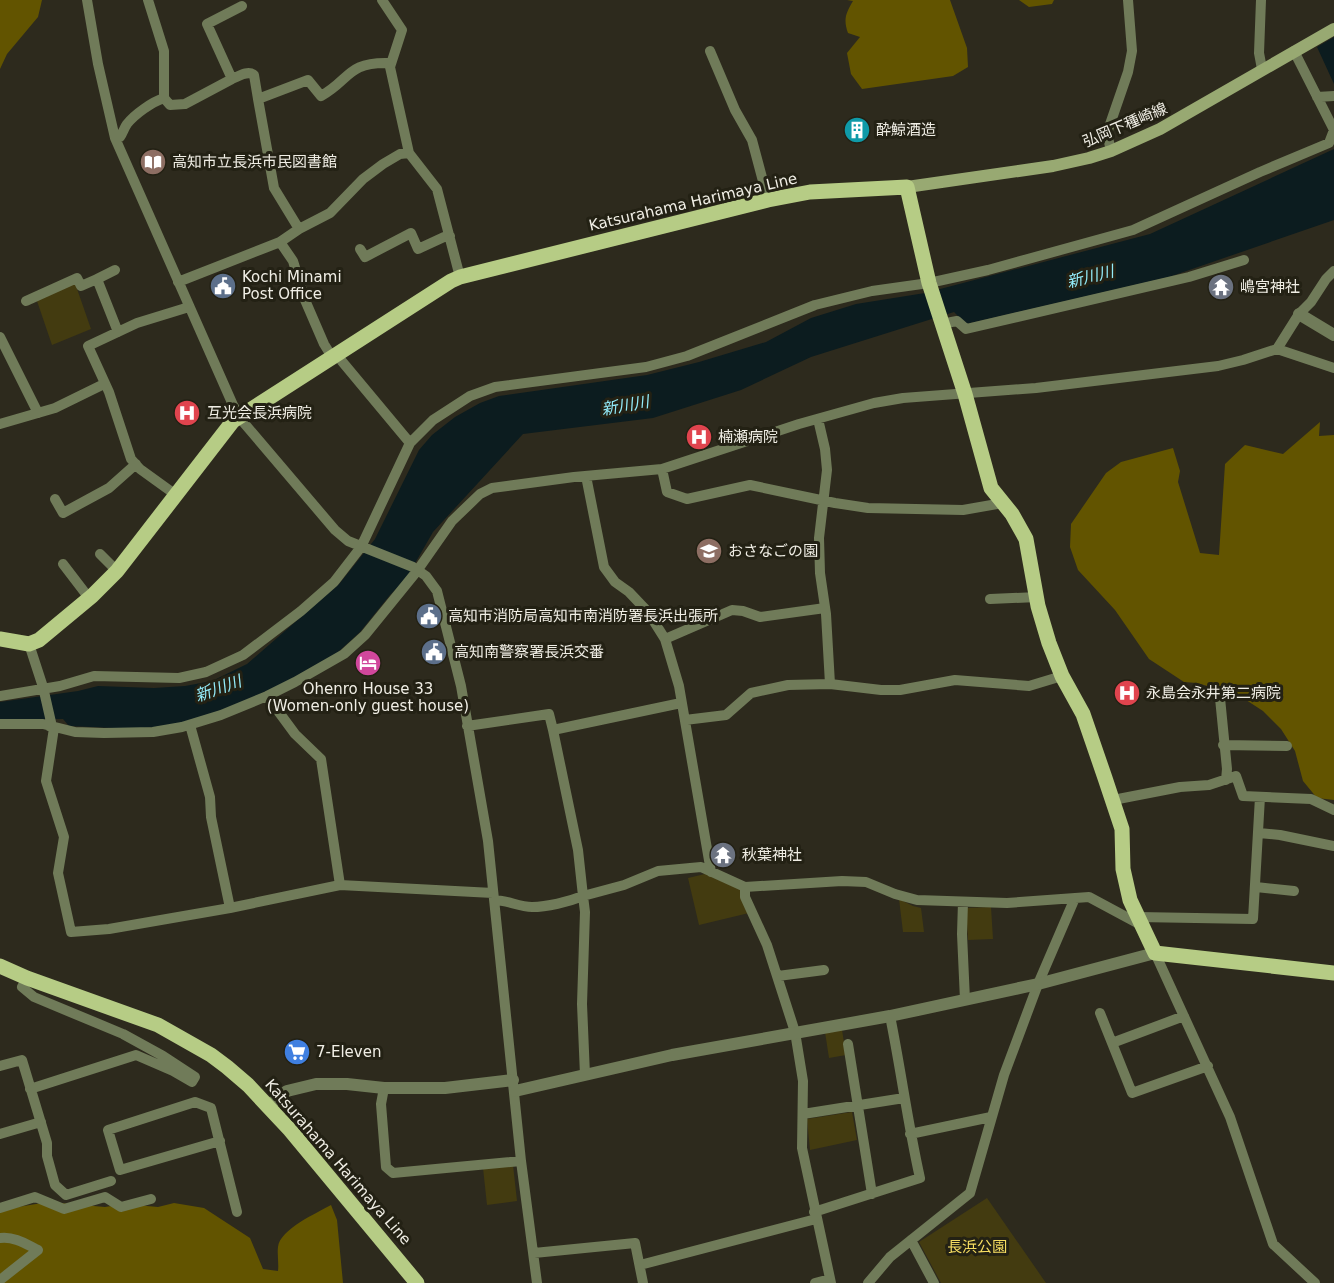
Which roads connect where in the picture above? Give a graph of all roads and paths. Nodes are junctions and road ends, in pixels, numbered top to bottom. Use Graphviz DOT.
graph roads {
  1 [pos="87,0"];
  2 [pos="148,0"];
  3 [pos="382,0"];
  4 [pos="1128,0"];
  5 [pos="1261,0"];
  6 [pos="242,6"];
  7 [pos="1334,29"];
  8 [pos="710,51"];
  9 [pos="1294,51"];
  10 [pos="390,67"];
  11 [pos="1262,69"];
  12 [pos="232,79"];
  13 [pos="1334,96"];
  14 [pos="1317,97"];
  15 [pos="164,98"];
  16 [pos="258,99"];
  17 [pos="1334,130"];
  18 [pos="115,138"];
  19 [pos="1111,151"];
  20 [pos="409,153"];
  21 [pos="907,187"];
  22 [pos="768,200"];
  23 [pos="299,229"];
  24 [pos="450,237"];
  25 [pos="280,243"];
  26 [pos="360,249"];
  27 [pos="1244,260"];
  28 [pos="115,270"];
  29 [pos="1334,272"];
  30 [pos="460,277"];
  31 [pos="97,279"];
  32 [pos="178,282"];
  33 [pos="929,285"];
  34 [pos="26,301"];
  35 [pos="189,307"];
  36 [pos="1299,314"];
  37 [pos="940,321"];
  38 [pos="118,332"];
  39 [pos="1334,335"];
  40 [pos="0,336"];
  41 [pos="1277,349"];
  42 [pos="332,357"];
  43 [pos="1334,368"];
  44 [pos="104,384"];
  45 [pos="965,394"];
  46 [pos="38,412"];
  47 [pos="240,416"];
  48 [pos="818,419"];
  49 [pos="0,424"];
  50 [pos="410,443"];
  51 [pos="136,465"];
  52 [pos="662,469"];
  53 [pos="586,476"];
  54 [pos="176,495"];
  55 [pos="55,500"];
  56 [pos="825,501"];
  57 [pos="1003,503"];
  58 [pos="363,547"];
  59 [pos="100,554"];
  60 [pos="63,564"];
  61 [pos="415,569"];
  62 [pos="117,571"];
  63 [pos="1037,597"];
  64 [pos="89,598"];
  65 [pos="990,599"];
  66 [pos="825,608"];
  67 [pos="0,639"];
  68 [pos="665,639"];
  69 [pos="29,644"];
  70 [pos="1062,676"];
  71 [pos="830,684"];
  72 [pos="44,690"];
  73 [pos="0,696"];
  74 [pos="267,696"];
  75 [pos="1220,698"];
  76 [pos="681,703"];
  77 [pos="685,720"];
  78 [pos="0,724"];
  79 [pos="51,725"];
  80 [pos="190,725"];
  81 [pos="467,726"];
  82 [pos="554,730"];
  83 [pos="1223,745"];
  84 [pos="1287,746"];
  85 [pos="1226,780"];
  86 [pos="1260,797"];
  87 [pos="1113,800"];
  88 [pos="1334,810"];
  89 [pos="1259,833"];
  90 [pos="1334,846"];
  91 [pos="711,872"];
  92 [pos="340,885"];
  93 [pos="745,887"];
  94 [pos="1256,887"];
  95 [pos="1294,891"];
  96 [pos="494,896"];
  97 [pos="583,896"];
  98 [pos="1075,898"];
  99 [pos="963,902"];
  100 [pos="230,908"];
  101 [pos="1141,922"];
  102 [pos="1155,953"];
  103 [pos="0,966"];
  104 [pos="824,970"];
  105 [pos="1334,973"];
  106 [pos="778,976"];
  107 [pos="27,978"];
  108 [pos="1038,984"];
  109 [pos="965,1000"];
  110 [pos="1100,1013"];
  111 [pos="890,1016"];
  112 [pos="1185,1016"];
  113 [pos="795,1032"];
  114 [pos="1112,1043"];
  115 [pos="848,1044"];
  116 [pos="0,1066"];
  117 [pos="1208,1066"];
  118 [pos="585,1075"];
  119 [pos="192,1082"];
  120 [pos="514,1086"];
  121 [pos="384,1088"];
  122 [pos="30,1089"];
  123 [pos="904,1098"];
  124 [pos="195,1102"];
  125 [pos="268,1106"];
  126 [pos="857,1106"];
  127 [pos="803,1114"];
  128 [pos="991,1117"];
  129 [pos="41,1122"];
  130 [pos="0,1134"];
  131 [pos="910,1134"];
  132 [pos="220,1141"];
  133 [pos="521,1161"];
  134 [pos="111,1181"];
  135 [pos="872,1194"];
  136 [pos="151,1199"];
  137 [pos="0,1208"];
  138 [pos="237,1212"];
  139 [pos="815,1216"];
  140 [pos="0,1238"];
  141 [pos="911,1240"];
  142 [pos="534,1253"];
  143 [pos="640,1265"];
  144 [pos="0,1280"];
  145 [pos="875,1280"];
  146 [pos="831,1281"];
  147 [pos="417,1283"];
  148 [pos="537,1283"];
  149 [pos="643,1283"];
  150 [pos="815,1283"];
  151 [pos="934,1283"];
  152 [pos="1315,1283"];
  1 -- 18 [label="street"];
  2 -- 15 [label="street"];
  3 -- 10 [label="street"];
  4 -- 19 [label="street"];
  5 -- 11 [label="street"];
  6 -- 12 [label="street"];
  7 -- 9 [label="main road, 弘岡下種崎線"];
  8 -- 22 [label="street"];
  9 -- 11 [label="main road, 弘岡下種崎線"];
  9 -- 14 [label="street"];
  10 -- 16 [label="street"];
  10 -- 20 [label="street"];
  11 -- 19 [label="main road, 弘岡下種崎線"];
  12 -- 15 [label="street"];
  12 -- 16 [label="street"];
  13 -- 14 [label="street"];
  14 -- 17 [label="street"];
  15 -- 18 [label="street"];
  16 -- 23 [label="street"];
  17 -- 33 [label="street"];
  18 -- 32 [label="street"];
  19 -- 21 [label="main road, 弘岡下種崎線"];
  20 -- 23 [label="street"];
  20 -- 24 [label="street"];
  21 -- 22 [label="main road, Katsurahama Harimaya Line"];
  21 -- 33 [label="main road"];
  22 -- 30 [label="main road, Katsurahama Harimaya Line"];
  23 -- 25 [label="street"];
  24 -- 26 [label="street"];
  24 -- 30 [label="street"];
  25 -- 32 [label="street"];
  25 -- 42 [label="street"];
  27 -- 37 [label="street"];
  28 -- 31 [label="street"];
  29 -- 36 [label="street"];
  30 -- 42 [label="main road, Katsurahama Harimaya Line"];
  31 -- 34 [label="street"];
  31 -- 38 [label="street"];
  32 -- 35 [label="street"];
  33 -- 37 [label="main road"];
  33 -- 50 [label="street"];
  35 -- 38 [label="street"];
  35 -- 47 [label="street"];
  36 -- 39 [label="street"];
  36 -- 41 [label="street"];
  37 -- 45 [label="main road"];
  38 -- 44 [label="street"];
  40 -- 46 [label="street"];
  41 -- 43 [label="street"];
  41 -- 45 [label="street"];
  42 -- 47 [label="main road, Katsurahama Harimaya Line"];
  42 -- 50 [label="street"];
  44 -- 46 [label="street"];
  44 -- 51 [label="street"];
  45 -- 48 [label="street"];
  45 -- 57 [label="main road"];
  46 -- 49 [label="street"];
  47 -- 54 [label="main road, Katsurahama Harimaya Line"];
  47 -- 58 [label="street"];
  48 -- 52 [label="street"];
  48 -- 56 [label="street"];
  50 -- 58 [label="street"];
  51 -- 54 [label="street"];
  51 -- 55 [label="street"];
  52 -- 53 [label="street"];
  52 -- 56 [label="street"];
  53 -- 61 [label="street"];
  53 -- 68 [label="street"];
  54 -- 62 [label="main road, Katsurahama Harimaya Line"];
  56 -- 57 [label="street"];
  56 -- 66 [label="street"];
  57 -- 63 [label="main road"];
  58 -- 61 [label="street"];
  58 -- 72 [label="street"];
  59 -- 62 [label="street"];
  60 -- 64 [label="street"];
  61 -- 74 [label="street"];
  61 -- 81 [label="street"];
  62 -- 64 [label="main road, Katsurahama Harimaya Line"];
  63 -- 65 [label="street"];
  63 -- 70 [label="main road"];
  64 -- 69 [label="main road, Katsurahama Harimaya Line"];
  66 -- 68 [label="street"];
  66 -- 71 [label="street"];
  67 -- 69 [label="main road"];
  68 -- 76 [label="street"];
  69 -- 72 [label="street"];
  70 -- 71 [label="street"];
  70 -- 87 [label="main road"];
  71 -- 77 [label="street"];
  72 -- 73 [label="street"];
  72 -- 79 [label="street"];
  74 -- 80 [label="street"];
  74 -- 92 [label="street"];
  75 -- 83 [label="street"];
  76 -- 77 [label="street"];
  76 -- 82 [label="street"];
  77 -- 91 [label="street"];
  78 -- 79 [label="street"];
  79 -- 80 [label="street"];
  79 -- 100 [label="street"];
  80 -- 100 [label="street"];
  81 -- 82 [label="street"];
  81 -- 96 [label="street"];
  82 -- 97 [label="street"];
  83 -- 84 [label="street"];
  83 -- 85 [label="street"];
  85 -- 86 [label="street"];
  85 -- 87 [label="street"];
  86 -- 88 [label="street"];
  86 -- 89 [label="street"];
  87 -- 101 [label="main road"];
  89 -- 90 [label="street"];
  89 -- 94 [label="street"];
  91 -- 93 [label="street"];
  91 -- 97 [label="street"];
  92 -- 96 [label="street"];
  92 -- 100 [label="street"];
  93 -- 99 [label="street"];
  93 -- 106 [label="street"];
  94 -- 95 [label="street"];
  94 -- 101 [label="street"];
  96 -- 97 [label="street"];
  96 -- 120 [label="street"];
  97 -- 118 [label="street"];
  98 -- 99 [label="street"];
  98 -- 101 [label="street"];
  98 -- 108 [label="street"];
  99 -- 109 [label="street"];
  101 -- 102 [label="main road"];
  102 -- 105 [label="main road"];
  102 -- 108 [label="street"];
  102 -- 112 [label="street"];
  103 -- 107 [label="main road, Katsurahama Harimaya Line"];
  104 -- 106 [label="street"];
  106 -- 113 [label="street"];
  107 -- 119 [label="street"];
  107 -- 125 [label="main road, Katsurahama Harimaya Line"];
  108 -- 109 [label="street"];
  108 -- 128 [label="street"];
  109 -- 111 [label="street"];
  110 -- 114 [label="street"];
  111 -- 113 [label="street"];
  111 -- 123 [label="street"];
  112 -- 114 [label="street"];
  112 -- 117 [label="street"];
  113 -- 118 [label="street"];
  113 -- 127 [label="street"];
  114 -- 117 [label="street"];
  115 -- 126 [label="street"];
  116 -- 122 [label="street"];
  117 -- 152 [label="street"];
  118 -- 120 [label="street"];
  119 -- 122 [label="street"];
  119 -- 124 [label="street"];
  120 -- 121 [label="street"];
  120 -- 133 [label="street"];
  121 -- 125 [label="street"];
  121 -- 133 [label="street"];
  122 -- 129 [label="street"];
  123 -- 126 [label="street"];
  123 -- 131 [label="street"];
  124 -- 132 [label="street"];
  124 -- 132 [label="street"];
  125 -- 147 [label="main road, Katsurahama Harimaya Line"];
  126 -- 127 [label="street"];
  126 -- 135 [label="street"];
  127 -- 139 [label="street"];
  128 -- 131 [label="street"];
  128 -- 141 [label="street"];
  129 -- 130 [label="street"];
  129 -- 134 [label="street"];
  131 -- 135 [label="street"];
  132 -- 138 [label="street"];
  133 -- 142 [label="street"];
  135 -- 139 [label="street"];
  136 -- 137 [label="street"];
  139 -- 143 [label="street"];
  139 -- 146 [label="street"];
  140 -- 144 [label="street"];
  141 -- 145 [label="street"];
  141 -- 151 [label="street"];
  142 -- 143 [label="street"];
  142 -- 148 [label="street"];
  143 -- 149 [label="street"];
  146 -- 150 [label="street"];
}
